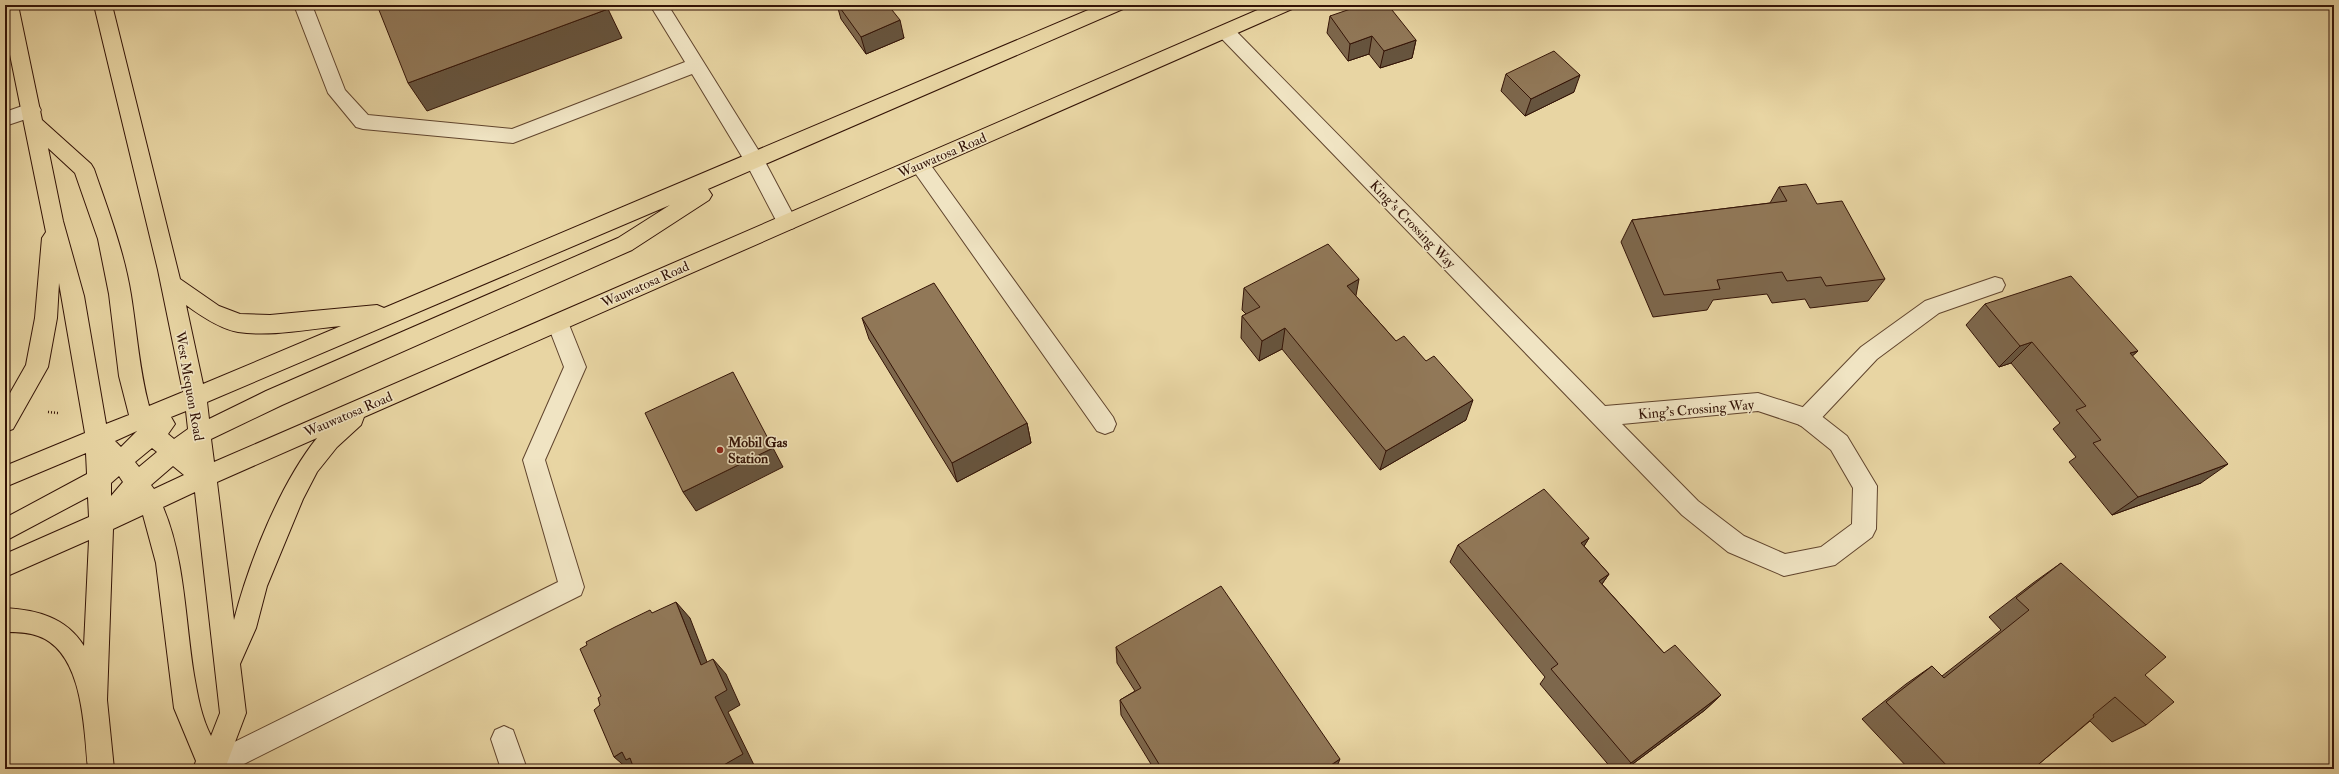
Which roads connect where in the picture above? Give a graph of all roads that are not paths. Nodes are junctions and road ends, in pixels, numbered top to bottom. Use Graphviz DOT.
graph roads {
  1 [pos="9,5"];
  2 [pos="103,5"];
  3 [pos="303,5"];
  4 [pos="658,5"];
  5 [pos="1117,5"];
  6 [pos="1286,5"];
  7 [pos="1226,32"];
  8 [pos="695,65"];
  9 [pos="32,117"];
  10 [pos="5,119"];
  11 [pos="755,161"];
  12 [pos="920,165"];
  13 [pos="53,221"];
  14 [pos="787,222"];
  15 [pos="170,283"];
  16 [pos="1995,285"];
  17 [pos="398,312"];
  18 [pos="558,323"];
  19 [pos="195,397"];
  20 [pos="367,406"];
  21 [pos="1601,416"];
  22 [pos="1807,418"];
  23 [pos="5,422"];
  24 [pos="1105,424"];
  25 [pos="147,427"];
  26 [pos="199,434"];
  27 [pos="97,439"];
  28 [pos="172,453"];
  29 [pos="121,461"];
  30 [pos="5,477"];
  31 [pos="204,477"];
  32 [pos="98,480"];
  33 [pos="143,492"];
  34 [pos="101,523"];
  35 [pos="5,530"];
  36 [pos="5,566"];
  37 [pos="5,620"];
  38 [pos="228,660"];
  39 [pos="94,700"];
  40 [pos="504,739"];
  41 [pos="211,768"];
  42 [pos="101,769"];
  43 [pos="514,769"];
  1 -- 9 [label="main road"];
  2 -- 15 [label="main road, West Mequon Road"];
  3 -- 8 [label="street"];
  4 -- 8 [label="street"];
  5 -- 11 [label="main road"];
  6 -- 7 [label="main road, Wauwatosa Road"];
  7 -- 12 [label="main road, Wauwatosa Road"];
  7 -- 21 [label="street, King's Crossing Way"];
  8 -- 11 [label="street"];
  9 -- 10 [label="street"];
  9 -- 13 [label="main road"];
  9 -- 25 [label="main road"];
  11 -- 14 [label="street"];
  11 -- 17 [label="main road"];
  11 -- 26 [label="main road"];
  12 -- 14 [label="main road, Wauwatosa Road"];
  12 -- 24 [label="street"];
  13 -- 23 [label="main road"];
  13 -- 27 [label="main road"];
  14 -- 18 [label="main road, Wauwatosa Road"];
  15 -- 17 [label="main road"];
  15 -- 19 [label="main road, West Mequon Road"];
  16 -- 22 [label="street"];
  17 -- 19 [label="main road"];
  18 -- 20 [label="main road, Wauwatosa Road"];
  18 -- 41 [label="street"];
  19 -- 25 [label="main road"];
  19 -- 26 [label="main road, West Mequon Road"];
  20 -- 31 [label="main road, Wauwatosa Road"];
  20 -- 38 [label="main road"];
  21 -- 22 [label="street, King's Crossing Way"];
  21 -- 22 [label="street, King's Crossing Way"];
  25 -- 27 [label="main road"];
  25 -- 28 [label="main road"];
  25 -- 29 [label="main road"];
  26 -- 28 [label="main road"];
  26 -- 31 [label="main road, West Mequon Road"];
  27 -- 29 [label="main road"];
  27 -- 30 [label="main road"];
  27 -- 32 [label="main road"];
  28 -- 31 [label="main road"];
  28 -- 33 [label="main road"];
  29 -- 32 [label="main road"];
  29 -- 33 [label="main road"];
  31 -- 33 [label="main road, Wauwatosa Road"];
  31 -- 38 [label="main road, West Mequon Road"];
  32 -- 34 [label="main road"];
  32 -- 35 [label="main road"];
  33 -- 34 [label="main road"];
  33 -- 41 [label="main road"];
  34 -- 36 [label="main road"];
  34 -- 39 [label="main road"];
  37 -- 39 [label="main road"];
  38 -- 41 [label="main road, West Mequon Road"];
  39 -- 42 [label="main road"];
  40 -- 43 [label="street"];
}
